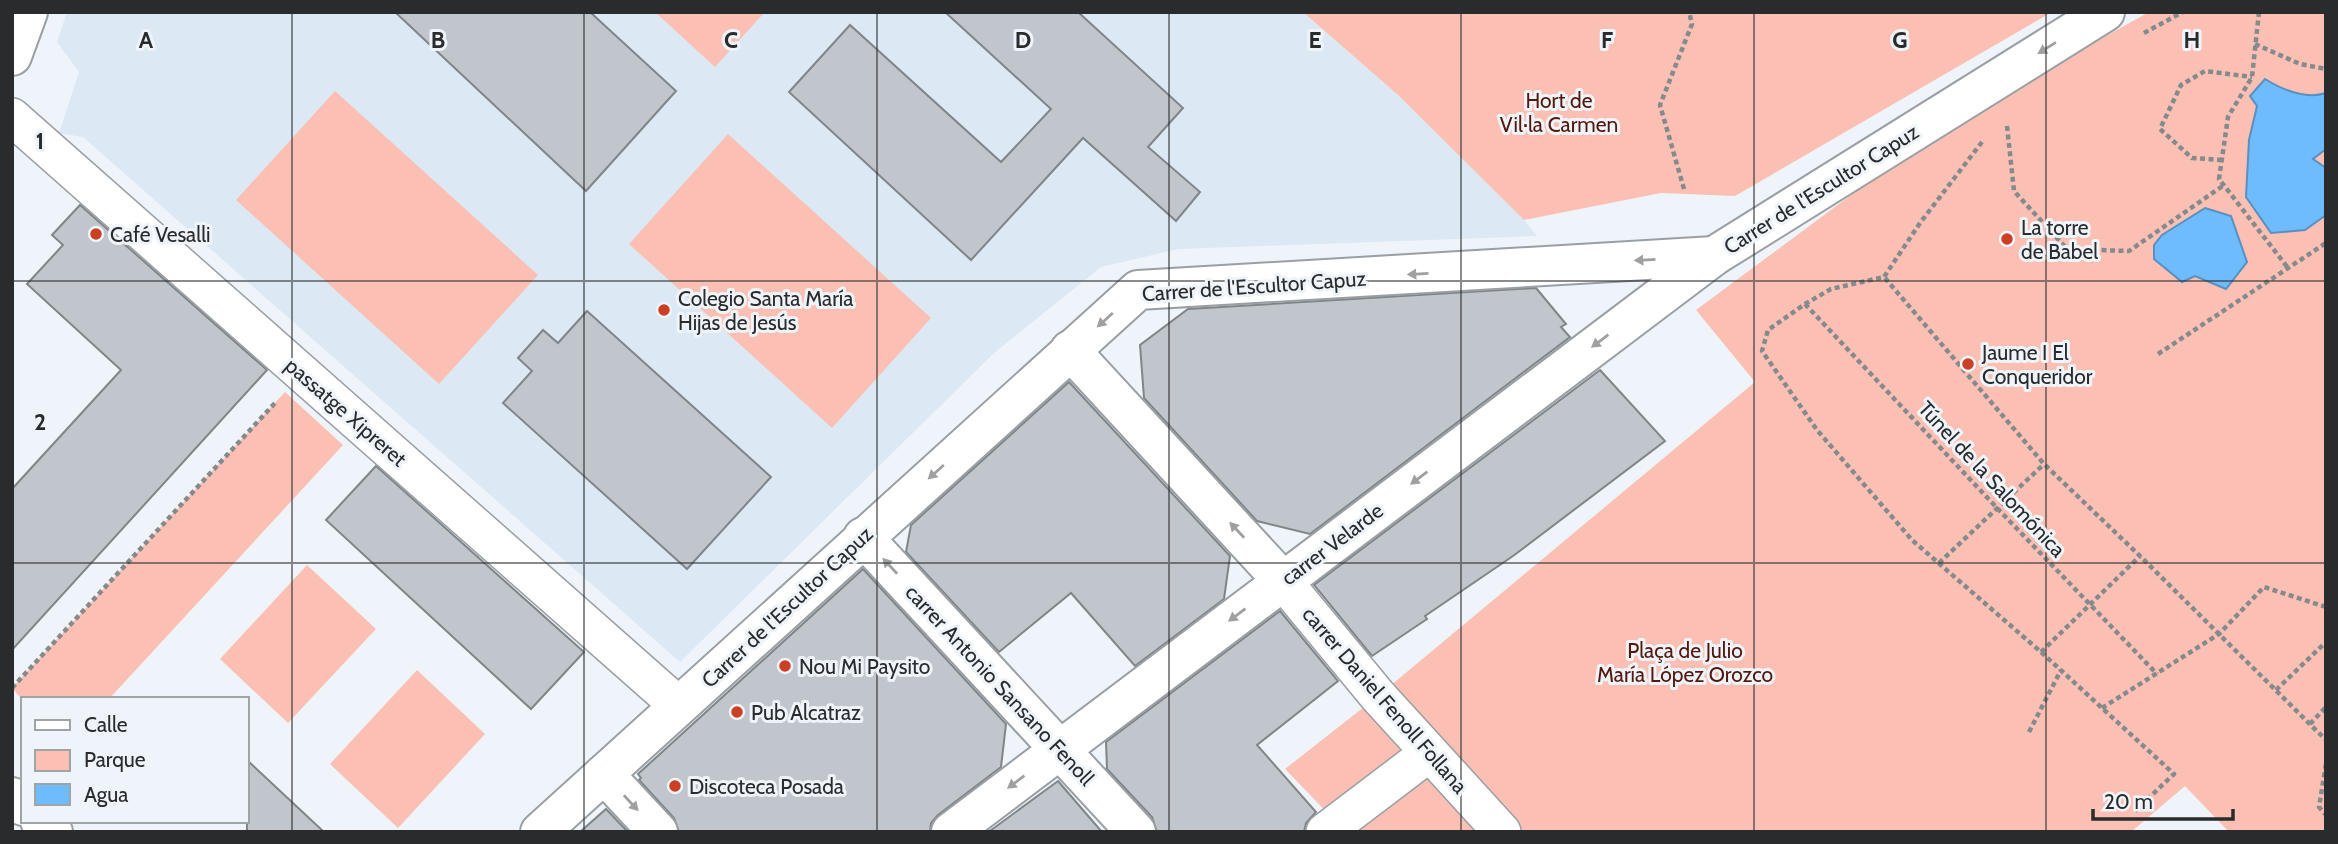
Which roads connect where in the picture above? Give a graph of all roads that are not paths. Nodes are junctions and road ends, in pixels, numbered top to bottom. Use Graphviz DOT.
graph roads {
  1 [pos="28,12"];
  2 [pos="2105,12"];
  3 [pos="12,56"];
  4 [pos="12,117"];
  5 [pos="1714,256"];
  6 [pos="1070,350"];
  7 [pos="863,537"];
  8 [pos="1283,580"];
  9 [pos="679,706"];
  10 [pos="1059,749"];
  11 [pos="1429,753"];
  12 [pos="604,774"];
  13 [pos="540,832"];
  14 [pos="658,832"];
  15 [pos="951,832"];
  16 [pos="1136,832"];
  17 [pos="1325,832"];
  18 [pos="1502,832"];
  1 -- 3 [label="street"];
  2 -- 5 [label="street, Carrer de l'Escultor Capuz, one-way"];
  4 -- 9 [label="street, passatge Xipreret"];
  5 -- 6 [label="street, Carrer de l'Escultor Capuz, one-way"];
  5 -- 8 [label="street, carrer Velarde, one-way"];
  6 -- 7 [label="street, Carrer de l'Escultor Capuz, one-way"];
  8 -- 6 [label="street, carrer Daniel Fenoll Follana, one-way"];
  7 -- 9 [label="street, Carrer de l'Escultor Capuz"];
  10 -- 7 [label="street, carrer Antonio Sansano Fenoll, one-way"];
  8 -- 10 [label="street, carrer Velarde, one-way"];
  8 -- 11 [label="street, carrer Daniel Fenoll Follana"];
  9 -- 12 [label="street, Carrer de l'Escultor Capuz"];
  10 -- 15 [label="street, carrer Velarde, one-way"];
  10 -- 16 [label="street, carrer Antonio Sansano Fenoll"];
  11 -- 17 [label="street"];
  11 -- 18 [label="street, carrer Daniel Fenoll Follana"];
  12 -- 13 [label="street, Carrer de l'Escultor Capuz"];
  12 -- 14 [label="street, one-way"];
}
